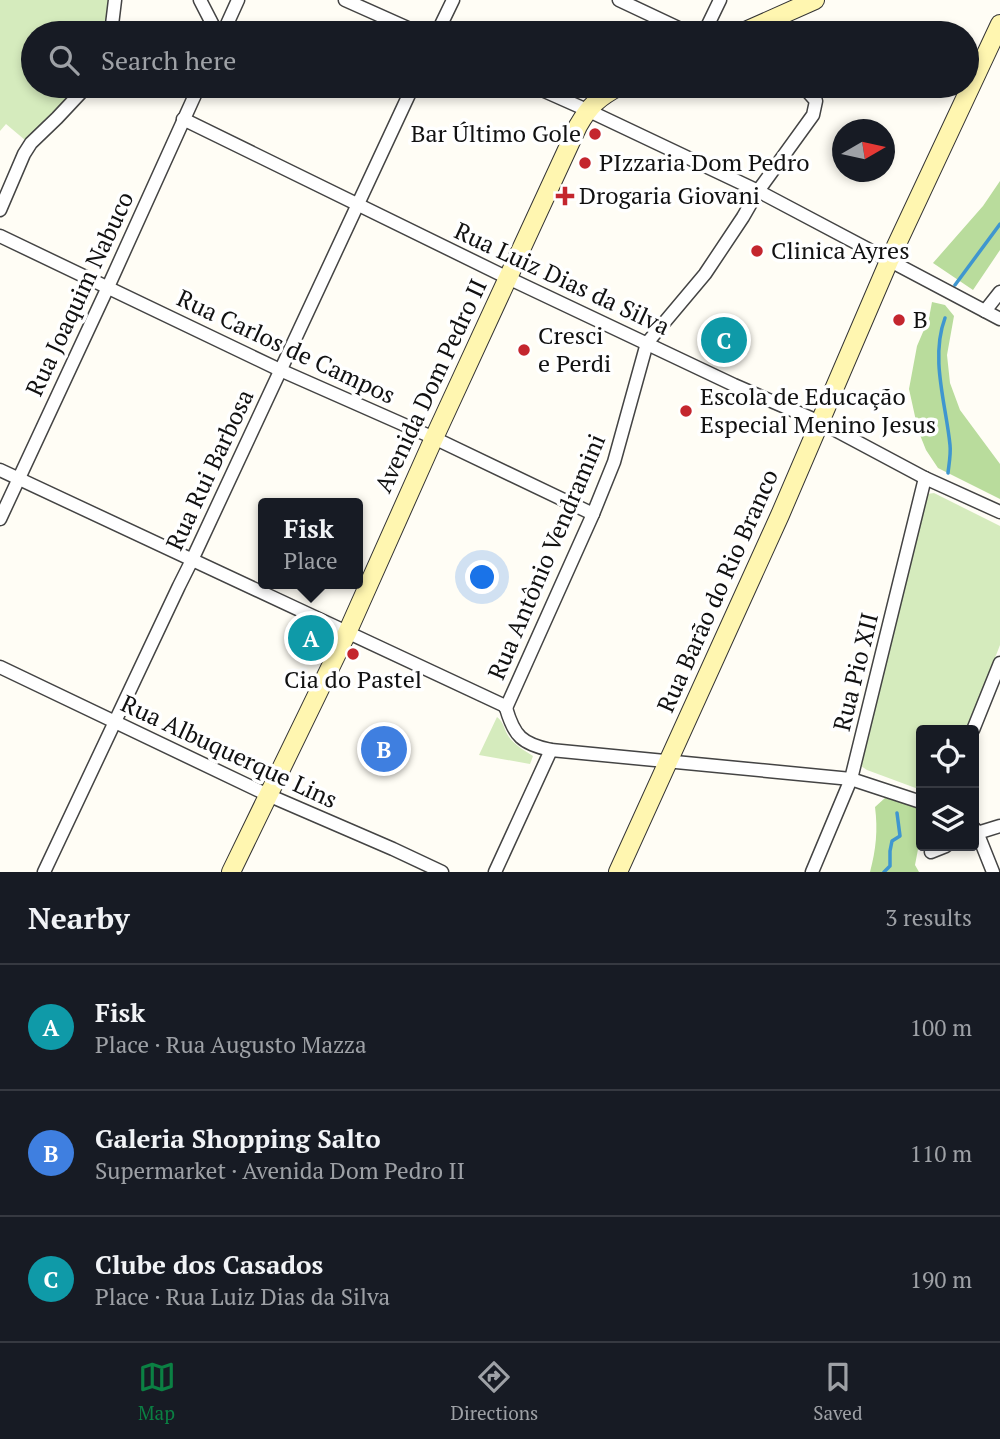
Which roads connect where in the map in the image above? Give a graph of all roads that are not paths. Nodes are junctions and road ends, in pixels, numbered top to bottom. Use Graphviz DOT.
graph roads {
  1 [pos="115,0"];
  2 [pos="200,0"];
  3 [pos="239,0"];
  4 [pos="345,0"];
  5 [pos="453,0"];
  6 [pos="619,0"];
  7 [pos="720,0"];
  8 [pos="815,0"];
  9 [pos="112,21"];
  10 [pos="211,21"];
  11 [pos="229,21"];
  12 [pos="392,21"];
  13 [pos="443,21"];
  14 [pos="664,21"];
  15 [pos="710,21"];
  16 [pos="768,21"];
  17 [pos="1000,24"];
  18 [pos="979,69"];
  19 [pos="76,98"];
  20 [pos="193,98"];
  21 [pos="407,98"];
  22 [pos="560,98"];
  23 [pos="600,98"];
  24 [pos="813,98"];
  25 [pos="965,98"];
  26 [pos="587,110"];
  27 [pos="183,118"];
  28 [pos="758,191"];
  29 [pos="358,204"];
  30 [pos="0,210"];
  31 [pos="0,236"];
  32 [pos="889,261"];
  33 [pos="508,278"];
  34 [pos="108,287"];
  35 [pos="1000,292"];
  36 [pos="985,310"];
  37 [pos="1000,319"];
  38 [pos="647,343"];
  39 [pos="280,370"];
  40 [pos="820,422"];
  41 [pos="434,438"];
  42 [pos="0,470"];
  43 [pos="18,478"];
  44 [pos="925,478"];
  45 [pos="1000,512"];
  46 [pos="593,514"];
  47 [pos="0,519"];
  48 [pos="192,561"];
  49 [pos="347,633"];
  50 [pos="1000,663"];
  51 [pos="0,667"];
  52 [pos="506,708"];
  53 [pos="115,721"];
  54 [pos="975,725"];
  55 [pos="551,750"];
  56 [pos="669,760"];
  57 [pos="851,779"];
  58 [pos="268,795"];
  59 [pos="916,800"];
  60 [pos="1000,826"];
  61 [pos="979,830"];
  62 [pos="979,840"];
  63 [pos="44,872"];
  64 [pos="232,872"];
  65 [pos="442,872"];
  66 [pos="495,872"];
  67 [pos="618,872"];
  68 [pos="812,872"];
  69 [pos="993,872"];
  1 -- 9 [label="street"];
  2 -- 10 [label="street"];
  3 -- 11 [label="street"];
  4 -- 12 [label="street"];
  5 -- 13 [label="street"];
  6 -- 14 [label="street"];
  7 -- 15 [label="street"];
  8 -- 16 [label="main road"];
  17 -- 18 [label="main road, Rua Barão do Rio Branco"];
  19 -- 30 [label="street"];
  20 -- 27 [label="street, Rua Joaquim Nabuco"];
  21 -- 29 [label="street, Rua Rui Barbosa"];
  22 -- 26 [label="street"];
  23 -- 26 [label="main road, Avenida Dom Pedro II"];
  24 -- 28 [label="street, Rua Antônio Vendramini"];
  25 -- 32 [label="main road, Rua Barão do Rio Branco"];
  26 -- 28 [label="street"];
  26 -- 33 [label="main road, Avenida Dom Pedro II"];
  27 -- 29 [label="street, Rua Luiz Dias da Silva"];
  27 -- 34 [label="street, Rua Joaquim Nabuco"];
  28 -- 32 [label="street"];
  28 -- 38 [label="street, Rua Antônio Vendramini"];
  29 -- 33 [label="street, Rua Luiz Dias da Silva"];
  29 -- 39 [label="street, Rua Rui Barbosa"];
  31 -- 34 [label="street, Rua Carlos de Campos"];
  32 -- 36 [label="street"];
  32 -- 40 [label="main road, Rua Barão do Rio Branco"];
  33 -- 38 [label="street, Rua Luiz Dias da Silva"];
  33 -- 41 [label="main road, Avenida Dom Pedro II"];
  34 -- 39 [label="street, Rua Carlos de Campos"];
  34 -- 43 [label="street, Rua Joaquim Nabuco"];
  35 -- 36 [label="street"];
  36 -- 37 [label="street"];
  38 -- 40 [label="street, Rua Luiz Dias da Silva"];
  38 -- 46 [label="street, Rua Antônio Vendramini"];
  39 -- 41 [label="street, Rua Carlos de Campos"];
  39 -- 48 [label="street, Rua Rui Barbosa"];
  40 -- 44 [label="street, Rua Luiz Dias da Silva"];
  40 -- 56 [label="main road, Rua Barão do Rio Branco"];
  41 -- 46 [label="street, Rua Carlos de Campos"];
  41 -- 49 [label="main road, Avenida Dom Pedro II"];
  42 -- 43 [label="street"];
  43 -- 47 [label="street, Rua Joaquim Nabuco"];
  43 -- 48 [label="street"];
  44 -- 45 [label="street, Rua Luiz Dias da Silva"];
  44 -- 57 [label="street, Rua Pio XII"];
  46 -- 52 [label="street, Rua Antônio Vendramini"];
  48 -- 49 [label="street"];
  48 -- 53 [label="street, Rua Rui Barbosa"];
  49 -- 52 [label="street"];
  49 -- 58 [label="main road, Avenida Dom Pedro II"];
  50 -- 54 [label="street"];
  51 -- 53 [label="street, Rua Albuquerque Lins"];
  52 -- 55 [label="street"];
  53 -- 58 [label="street, Rua Albuquerque Lins"];
  53 -- 63 [label="street, Rua Rui Barbosa"];
  55 -- 56 [label="street"];
  55 -- 66 [label="street"];
  56 -- 57 [label="street"];
  56 -- 67 [label="main road, Rua Barão do Rio Branco"];
  57 -- 59 [label="street"];
  57 -- 68 [label="street, Rua Pio XII"];
  58 -- 64 [label="main road, Avenida Dom Pedro II"];
  58 -- 65 [label="street, Rua Albuquerque Lins"];
  60 -- 61 [label="street"];
  62 -- 69 [label="street"];
}
